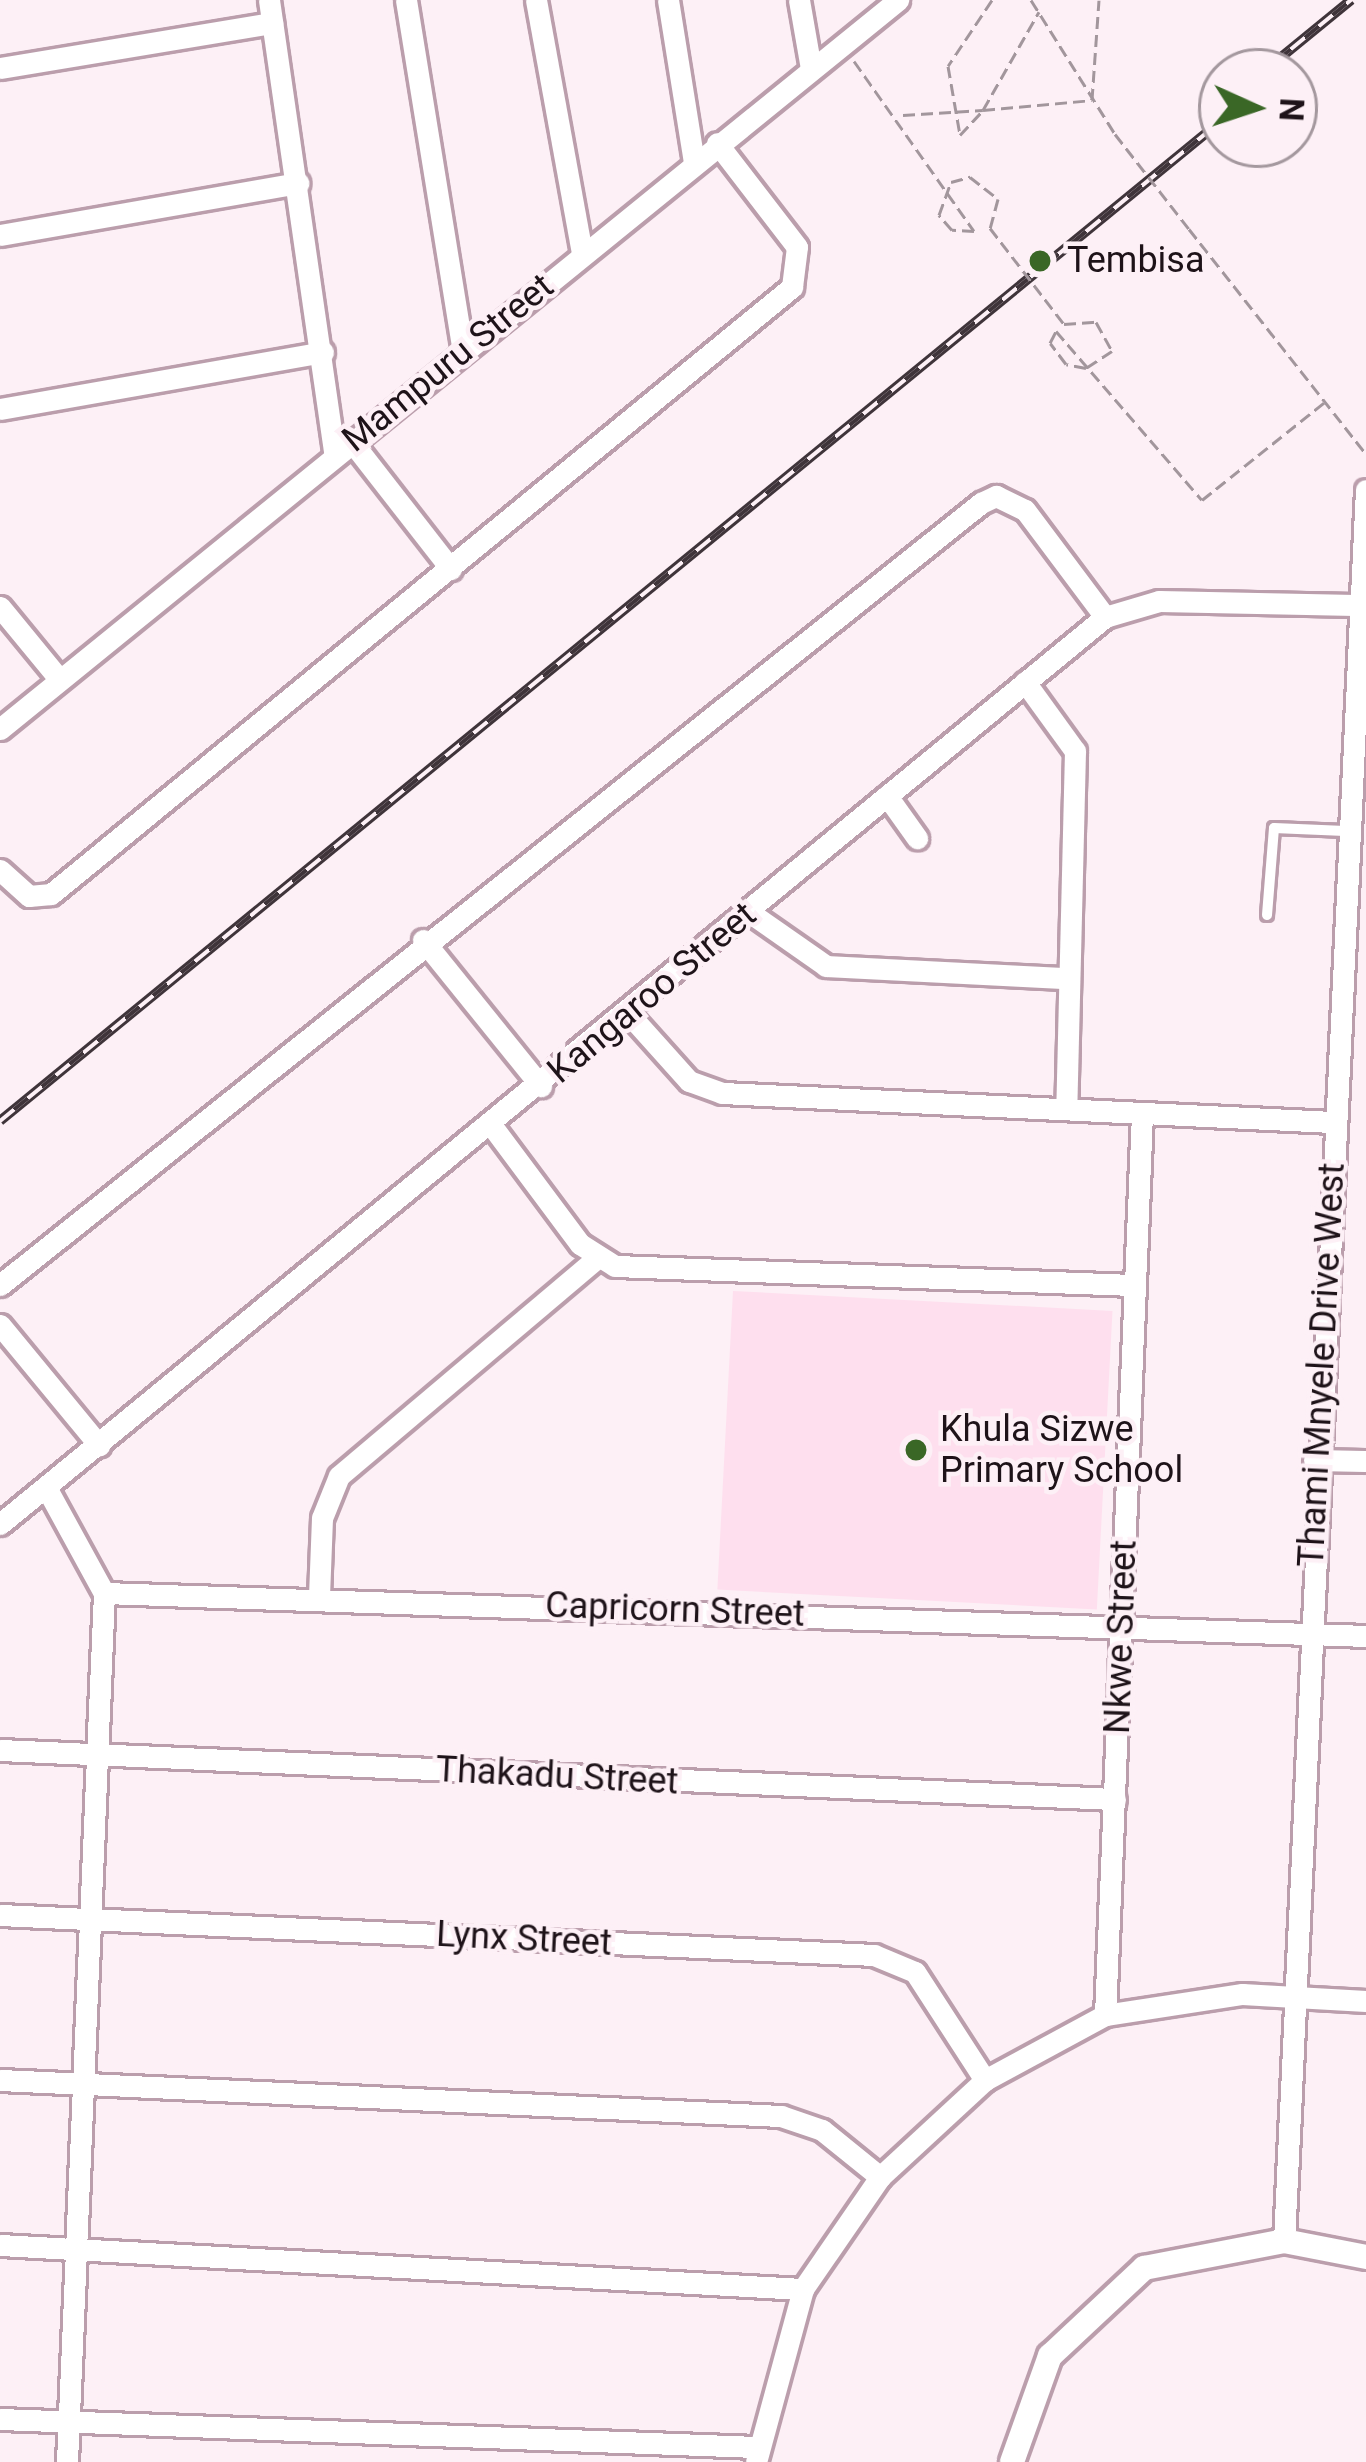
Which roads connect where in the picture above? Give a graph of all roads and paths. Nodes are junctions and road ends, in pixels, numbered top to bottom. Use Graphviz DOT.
graph roads {
  1 [pos="406,0"];
  2 [pos="536,0"];
  3 [pos="668,0"];
  4 [pos="799,0"];
  5 [pos="898,0"];
  6 [pos="992,0"];
  7 [pos="1031,0"];
  8 [pos="1099,0"];
  9 [pos="271,11"];
  10 [pos="1039,12"];
  11 [pos="841,46"];
  12 [pos="0,68"];
  13 [pos="811,70"];
  14 [pos="1092,100"];
  15 [pos="950,106"];
  16 [pos="983,110"];
  17 [pos="902,115"];
  18 [pos="717,143"];
  19 [pos="694,162"];
  20 [pos="299,184"];
  21 [pos="0,235"];
  22 [pos="582,253"];
  23 [pos="464,351"];
  24 [pos="323,352"];
  25 [pos="1326,401"];
  26 [pos="0,410"];
  27 [pos="344,449"];
  28 [pos="1366,454"];
  29 [pos="1366,490"];
  30 [pos="451,569"];
  31 [pos="1355,605"];
  32 [pos="0,607"];
  33 [pos="1105,617"];
  34 [pos="59,680"];
  35 [pos="1025,682"];
  36 [pos="1358,727"];
  37 [pos="0,729"];
  38 [pos="887,796"];
  39 [pos="1345,831"];
  40 [pos="917,838"];
  41 [pos="1355,864"];
  42 [pos="0,870"];
  43 [pos="749,912"];
  44 [pos="1267,915"];
  45 [pos="422,940"];
  46 [pos="1067,978"];
  47 [pos="627,1012"];
  48 [pos="541,1086"];
  49 [pos="1066,1108"];
  50 [pos="1142,1114"];
  51 [pos="1333,1122"];
  52 [pos="492,1126"];
  53 [pos="595,1260"];
  54 [pos="0,1285"];
  55 [pos="1134,1285"];
  56 [pos="0,1324"];
  57 [pos="99,1445"];
  58 [pos="1314,1460"];
  59 [pos="1366,1461"];
  60 [pos="47,1489"];
  61 [pos="0,1524"];
  62 [pos="104,1593"];
  63 [pos="319,1596"];
  64 [pos="1121,1627"];
  65 [pos="1309,1633"];
  66 [pos="1366,1636"];
  67 [pos="0,1750"];
  68 [pos="100,1755"];
  69 [pos="1115,1799"];
  70 [pos="0,1915"];
  71 [pos="92,1920"];
  72 [pos="1295,1994"];
  73 [pos="1366,2001"];
  74 [pos="1106,2015"];
  75 [pos="0,2080"];
  76 [pos="985,2080"];
  77 [pos="83,2084"];
  78 [pos="880,2177"];
  79 [pos="1284,2241"];
  80 [pos="0,2246"];
  81 [pos="75,2248"];
  82 [pos="1366,2257"];
  83 [pos="803,2289"];
  84 [pos="0,2419"];
  85 [pos="68,2423"];
  86 [pos="756,2454"];
  87 [pos="67,2462"];
  88 [pos="1012,2462"];
  1 -- 23 [label="street"];
  2 -- 22 [label="street"];
  3 -- 19 [label="street"];
  4 -- 13 [label="street"];
  5 -- 11 [label="street, Mampuru Street"];
  6 -- 15 [label="path"];
  7 -- 10 [label="path"];
  8 -- 14 [label="path"];
  9 -- 12 [label="street"];
  9 -- 20 [label="street"];
  10 -- 14 [label="path"];
  10 -- 16 [label="path"];
  11 -- 13 [label="street, Mampuru Street"];
  11 -- 17 [label="path"];
  13 -- 18 [label="street, Mampuru Street"];
  14 -- 16 [label="path"];
  14 -- 25 [label="path, bridge"];
  15 -- 16 [label="path"];
  15 -- 16 [label="path"];
  15 -- 17 [label="path"];
  17 -- 25 [label="path, bridge"];
  18 -- 19 [label="street, Mampuru Street"];
  18 -- 30 [label="street"];
  19 -- 22 [label="street, Mampuru Street"];
  20 -- 21 [label="street"];
  20 -- 24 [label="street"];
  22 -- 23 [label="street, Mampuru Street"];
  23 -- 27 [label="street, Mampuru Street"];
  24 -- 26 [label="street"];
  24 -- 27 [label="street"];
  25 -- 28 [label="path"];
  27 -- 30 [label="street"];
  27 -- 34 [label="street, Mampuru Street"];
  29 -- 31 [label="street, Thami Mnyele Drive West"];
  30 -- 42 [label="street"];
  31 -- 33 [label="street, Kangaroo Street"];
  31 -- 36 [label="street, Thami Mnyele Drive West"];
  32 -- 34 [label="street"];
  33 -- 35 [label="street, Kangaroo Street"];
  33 -- 45 [label="street"];
  34 -- 37 [label="street, Mampuru Street"];
  35 -- 38 [label="street, Kangaroo Street"];
  35 -- 46 [label="street"];
  36 -- 39 [label="street, Thami Mnyele Drive West"];
  38 -- 40 [label="street"];
  38 -- 43 [label="street, Kangaroo Street"];
  39 -- 41 [label="street, Thami Mnyele Drive West"];
  39 -- 44 [label="lane"];
  41 -- 51 [label="street, Thami Mnyele Drive West"];
  43 -- 46 [label="street"];
  43 -- 47 [label="street, Kangaroo Street"];
  45 -- 48 [label="street"];
  45 -- 54 [label="street"];
  46 -- 49 [label="street"];
  47 -- 48 [label="street, Kangaroo Street"];
  47 -- 49 [label="street"];
  48 -- 52 [label="street, Kangaroo Street"];
  49 -- 50 [label="street"];
  50 -- 51 [label="street"];
  50 -- 55 [label="street, Nkwe Street"];
  51 -- 58 [label="street, Thami Mnyele Drive West"];
  52 -- 53 [label="street"];
  52 -- 57 [label="street, Kangaroo Street"];
  53 -- 55 [label="street"];
  53 -- 63 [label="street"];
  55 -- 64 [label="street, Nkwe Street"];
  56 -- 57 [label="street"];
  57 -- 60 [label="street, Kangaroo Street"];
  58 -- 59 [label="street"];
  58 -- 65 [label="street, Thami Mnyele Drive West"];
  60 -- 61 [label="street, Kangaroo Street"];
  60 -- 62 [label="street"];
  62 -- 63 [label="street, Capricorn Street"];
  62 -- 68 [label="street"];
  63 -- 64 [label="street, Capricorn Street"];
  64 -- 65 [label="street, Capricorn Street"];
  64 -- 69 [label="street, Nkwe Street"];
  65 -- 66 [label="street, Capricorn Street"];
  65 -- 72 [label="street, Thami Mnyele Drive West"];
  67 -- 68 [label="street, Thakadu Street"];
  68 -- 69 [label="street, Thakadu Street"];
  68 -- 71 [label="street"];
  69 -- 74 [label="street, Nkwe Street"];
  70 -- 71 [label="street, Lynx Street"];
  71 -- 76 [label="street, Lynx Street"];
  71 -- 77 [label="street"];
  72 -- 73 [label="street"];
  72 -- 74 [label="street"];
  72 -- 79 [label="street, Thami Mnyele Drive West"];
  74 -- 76 [label="street"];
  75 -- 77 [label="street"];
  76 -- 78 [label="street"];
  77 -- 78 [label="street"];
  77 -- 81 [label="street"];
  78 -- 83 [label="street"];
  79 -- 82 [label="street"];
  79 -- 88 [label="street"];
  80 -- 81 [label="street"];
  81 -- 83 [label="street"];
  81 -- 85 [label="street"];
  83 -- 86 [label="street"];
  84 -- 85 [label="street"];
  85 -- 86 [label="street"];
  85 -- 87 [label="street"];
}
